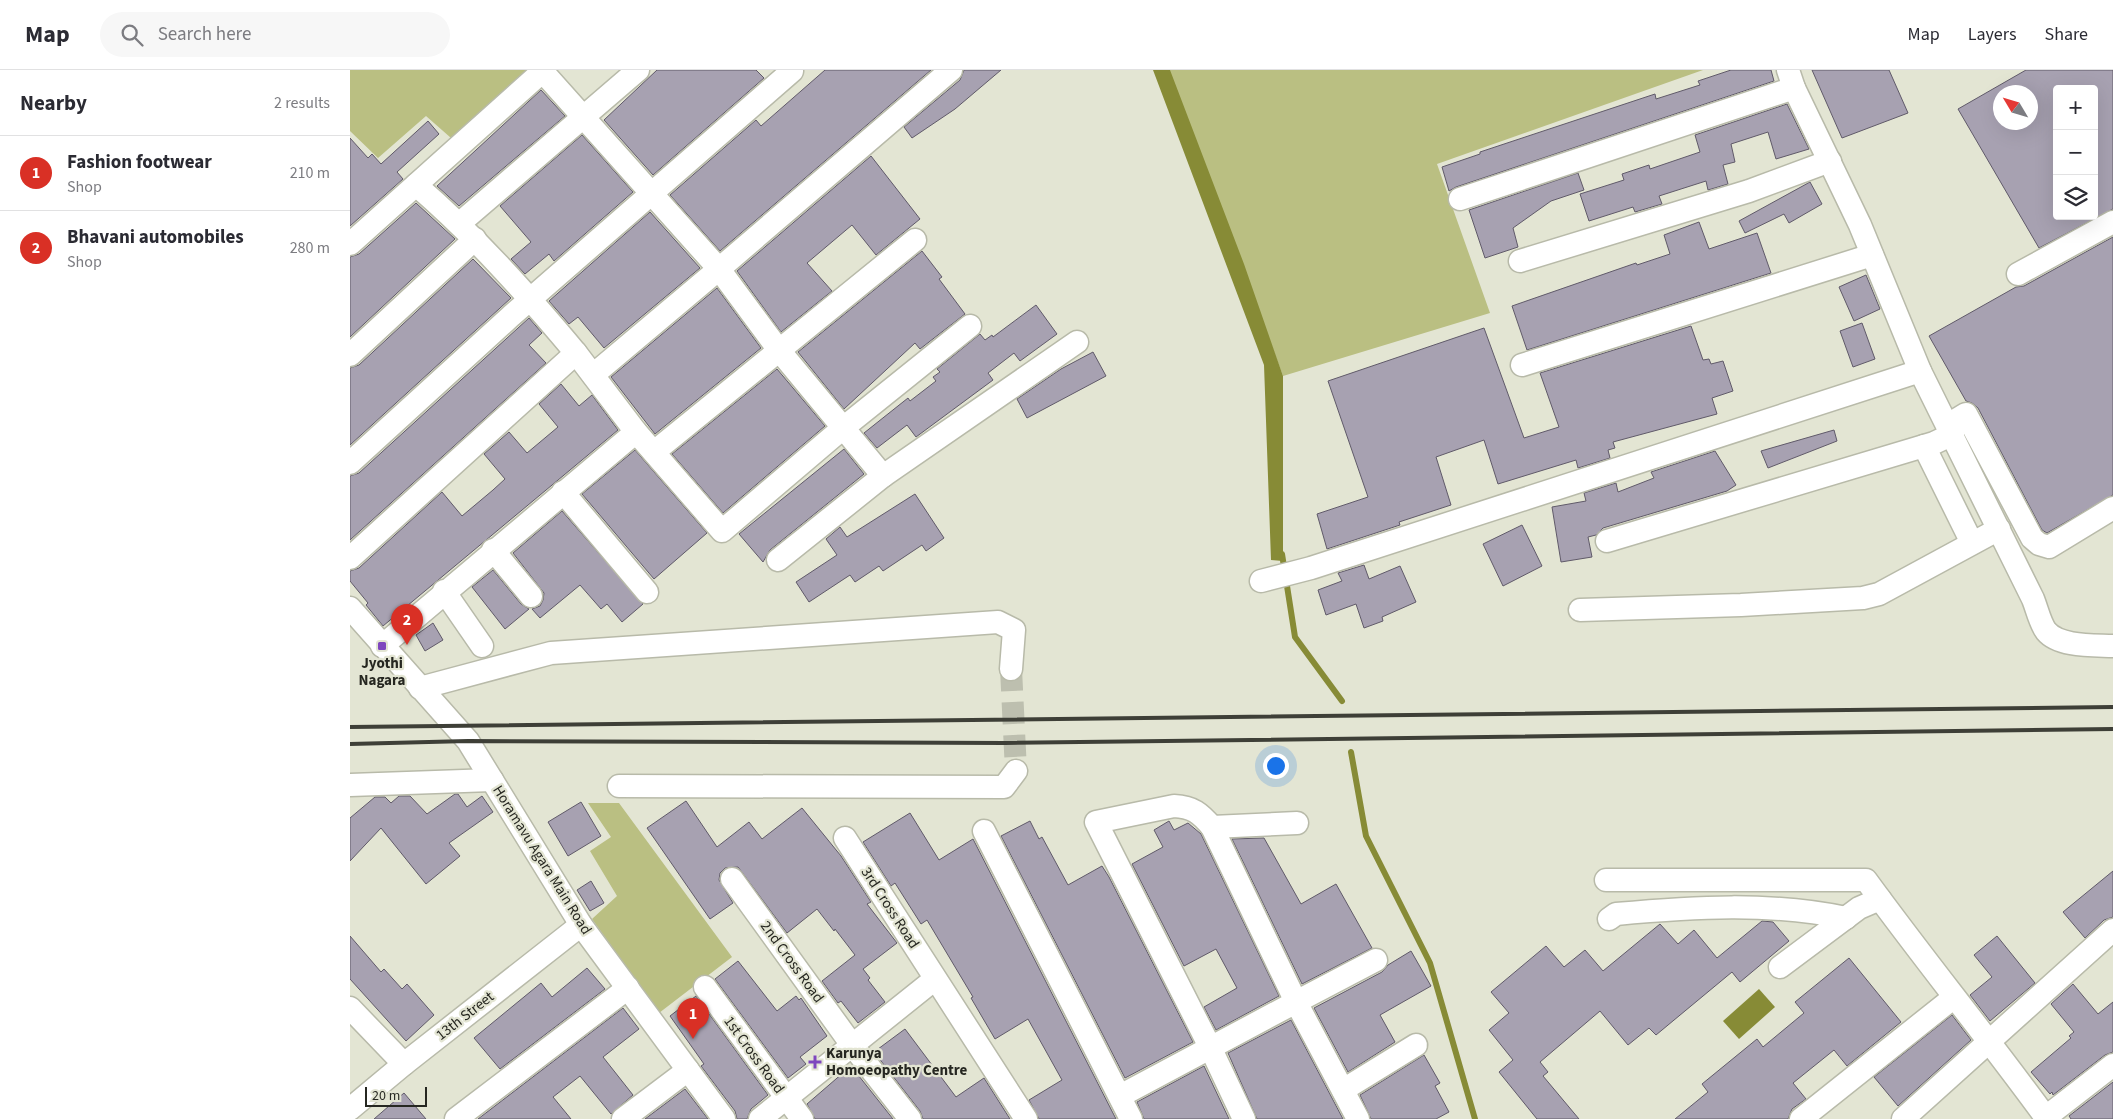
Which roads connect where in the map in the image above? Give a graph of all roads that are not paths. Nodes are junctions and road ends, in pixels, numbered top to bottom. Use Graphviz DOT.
graph roads {
  1 [pos="638,70"];
  2 [pos="792,70"];
  3 [pos="950,70"];
  4 [pos="544,71"];
  5 [pos="1791,79"];
  6 [pos="583,119"];
  7 [pos="1830,161"];
  8 [pos="416,185"];
  9 [pos="652,192"];
  10 [pos="1460,199"];
  11 [pos="2113,222"];
  12 [pos="467,231"];
  13 [pos="915,240"];
  14 [pos="350,244"];
  15 [pos="1872,255"];
  16 [pos="1520,260"];
  17 [pos="719,269"];
  18 [pos="2018,274"];
  19 [pos="531,299"];
  20 [pos="970,326"];
  21 [pos="1077,342"];
  22 [pos="778,349"];
  23 [pos="576,353"];
  24 [pos="350,355"];
  25 [pos="1522,365"];
  26 [pos="1920,371"];
  27 [pos="593,375"];
  28 [pos="843,428"];
  29 [pos="1950,429"];
  30 [pos="636,432"];
  31 [pos="1924,446"];
  32 [pos="654,452"];
  33 [pos="350,463"];
  34 [pos="883,476"];
  35 [pos="563,492"];
  36 [pos="2010,498"];
  37 [pos="1988,507"];
  38 [pos="2113,508"];
  39 [pos="2028,530"];
  40 [pos="2001,534"];
  41 [pos="1607,541"];
  42 [pos="1972,543"];
  43 [pos="493,550"];
  44 [pos="350,558"];
  45 [pos="778,560"];
  46 [pos="1261,581"];
  47 [pos="444,592"];
  48 [pos="647,592"];
  49 [pos="531,596"];
  50 [pos="350,608"];
  51 [pos="1580,610"];
  52 [pos="382,646"];
  53 [pos="482,646"];
  54 [pos="2113,646"];
  55 [pos="1011,669"];
  56 [pos="420,688"];
  57 [pos="1016,771"];
  58 [pos="492,780"];
  59 [pos="350,785"];
  60 [pos="620,786"];
  61 [pos="1297,823"];
  62 [pos="1212,827"];
  63 [pos="984,831"];
  64 [pos="845,838"];
  65 [pos="732,879"];
  66 [pos="1606,880"];
  67 [pos="1880,899"];
  68 [pos="1846,918"];
  69 [pos="1609,919"];
  70 [pos="581,925"];
  71 [pos="2113,930"];
  72 [pos="1376,960"];
  73 [pos="1780,967"];
  74 [pos="935,979"];
  75 [pos="705,987"];
  76 [pos="628,988"];
  77 [pos="1954,998"];
  78 [pos="1296,1002"];
  79 [pos="350,1008"];
  80 [pos="1990,1041"];
  81 [pos="852,1045"];
  82 [pos="1416,1045"];
  83 [pos="1211,1049"];
  84 [pos="404,1064"];
  85 [pos="2113,1064"];
  86 [pos="688,1070"];
  87 [pos="1343,1090"];
  88 [pos="1120,1096"];
  89 [pos="786,1098"];
  90 [pos="350,1109"];
  91 [pos="2047,1118"];
  92 [pos="456,1119"];
  93 [pos="623,1119"];
  94 [pos="724,1119"];
  95 [pos="760,1119"];
  96 [pos="802,1119"];
  97 [pos="910,1119"];
  98 [pos="1026,1119"];
  99 [pos="1131,1119"];
  100 [pos="1244,1119"];
  101 [pos="1358,1119"];
  102 [pos="1801,1119"];
  103 [pos="1903,1119"];
  1 -- 6 [label="street"];
  2 -- 9 [label="street"];
  3 -- 17 [label="street"];
  4 -- 6 [label="street"];
  4 -- 8 [label="street"];
  5 -- 7 [label="street"];
  5 -- 10 [label="street"];
  6 -- 9 [label="street"];
  6 -- 12 [label="street"];
  7 -- 15 [label="street"];
  7 -- 16 [label="street"];
  8 -- 12 [label="street"];
  8 -- 14 [label="street"];
  9 -- 17 [label="street"];
  9 -- 19 [label="street"];
  11 -- 18 [label="street"];
  12 -- 19 [label="street"];
  12 -- 24 [label="street"];
  13 -- 22 [label="street"];
  15 -- 25 [label="street"];
  15 -- 26 [label="street"];
  17 -- 22 [label="street"];
  17 -- 27 [label="street"];
  19 -- 23 [label="street"];
  19 -- 33 [label="street"];
  20 -- 28 [label="street"];
  21 -- 34 [label="street"];
  22 -- 28 [label="street"];
  22 -- 32 [label="street"];
  23 -- 27 [label="street"];
  23 -- 44 [label="street"];
  26 -- 29 [label="street"];
  26 -- 46 [label="street"];
  27 -- 30 [label="street"];
  28 -- 32 [label="street"];
  28 -- 34 [label="street"];
  29 -- 31 [label="street"];
  29 -- 36 [label="street"];
  29 -- 37 [label="street"];
  30 -- 32 [label="street"];
  30 -- 35 [label="street"];
  31 -- 41 [label="street"];
  31 -- 42 [label="street"];
  34 -- 45 [label="street"];
  35 -- 43 [label="street"];
  35 -- 48 [label="street"];
  36 -- 37 [label="street"];
  36 -- 39 [label="street"];
  37 -- 40 [label="street"];
  38 -- 39 [label="street"];
  39 -- 40 [label="street"];
  40 -- 42 [label="street"];
  40 -- 54 [label="street"];
  42 -- 51 [label="street"];
  43 -- 47 [label="street"];
  43 -- 49 [label="street"];
  47 -- 52 [label="street"];
  47 -- 53 [label="street"];
  50 -- 52 [label="street, Horamavu Agara Main Road"];
  52 -- 56 [label="street, Horamavu Agara Main Road"];
  55 -- 56 [label="street"];
  56 -- 58 [label="street, Horamavu Agara Main Road"];
  57 -- 60 [label="street"];
  58 -- 59 [label="street"];
  58 -- 70 [label="street, Horamavu Agara Main Road"];
  61 -- 62 [label="street"];
  62 -- 78 [label="street"];
  62 -- 83 [label="street"];
  63 -- 88 [label="street"];
  64 -- 74 [label="street, 3rd Cross Road"];
  65 -- 81 [label="street, 2nd Cross Road"];
  66 -- 67 [label="street"];
  67 -- 68 [label="street"];
  67 -- 77 [label="street"];
  68 -- 69 [label="street"];
  68 -- 73 [label="street"];
  70 -- 76 [label="street, Horamavu Agara Main Road"];
  70 -- 84 [label="street, 13th Street"];
  71 -- 80 [label="street"];
  72 -- 78 [label="street"];
  74 -- 81 [label="street"];
  74 -- 98 [label="street, 3rd Cross Road"];
  75 -- 89 [label="street, 1st Cross Road"];
  76 -- 86 [label="street, Horamavu Agara Main Road"];
  76 -- 92 [label="street"];
  77 -- 80 [label="street"];
  77 -- 102 [label="street"];
  78 -- 83 [label="street"];
  78 -- 87 [label="street"];
  79 -- 84 [label="street"];
  80 -- 91 [label="street"];
  80 -- 103 [label="street"];
  81 -- 89 [label="street"];
  81 -- 97 [label="street, 2nd Cross Road"];
  82 -- 87 [label="street"];
  83 -- 88 [label="street"];
  83 -- 100 [label="street"];
  84 -- 90 [label="street, 13th Street"];
  85 -- 91 [label="street"];
  86 -- 93 [label="street"];
  86 -- 94 [label="street, Horamavu Agara Main Road"];
  87 -- 101 [label="street"];
  88 -- 99 [label="street"];
  89 -- 95 [label="street"];
  89 -- 96 [label="street, 1st Cross Road"];
}
